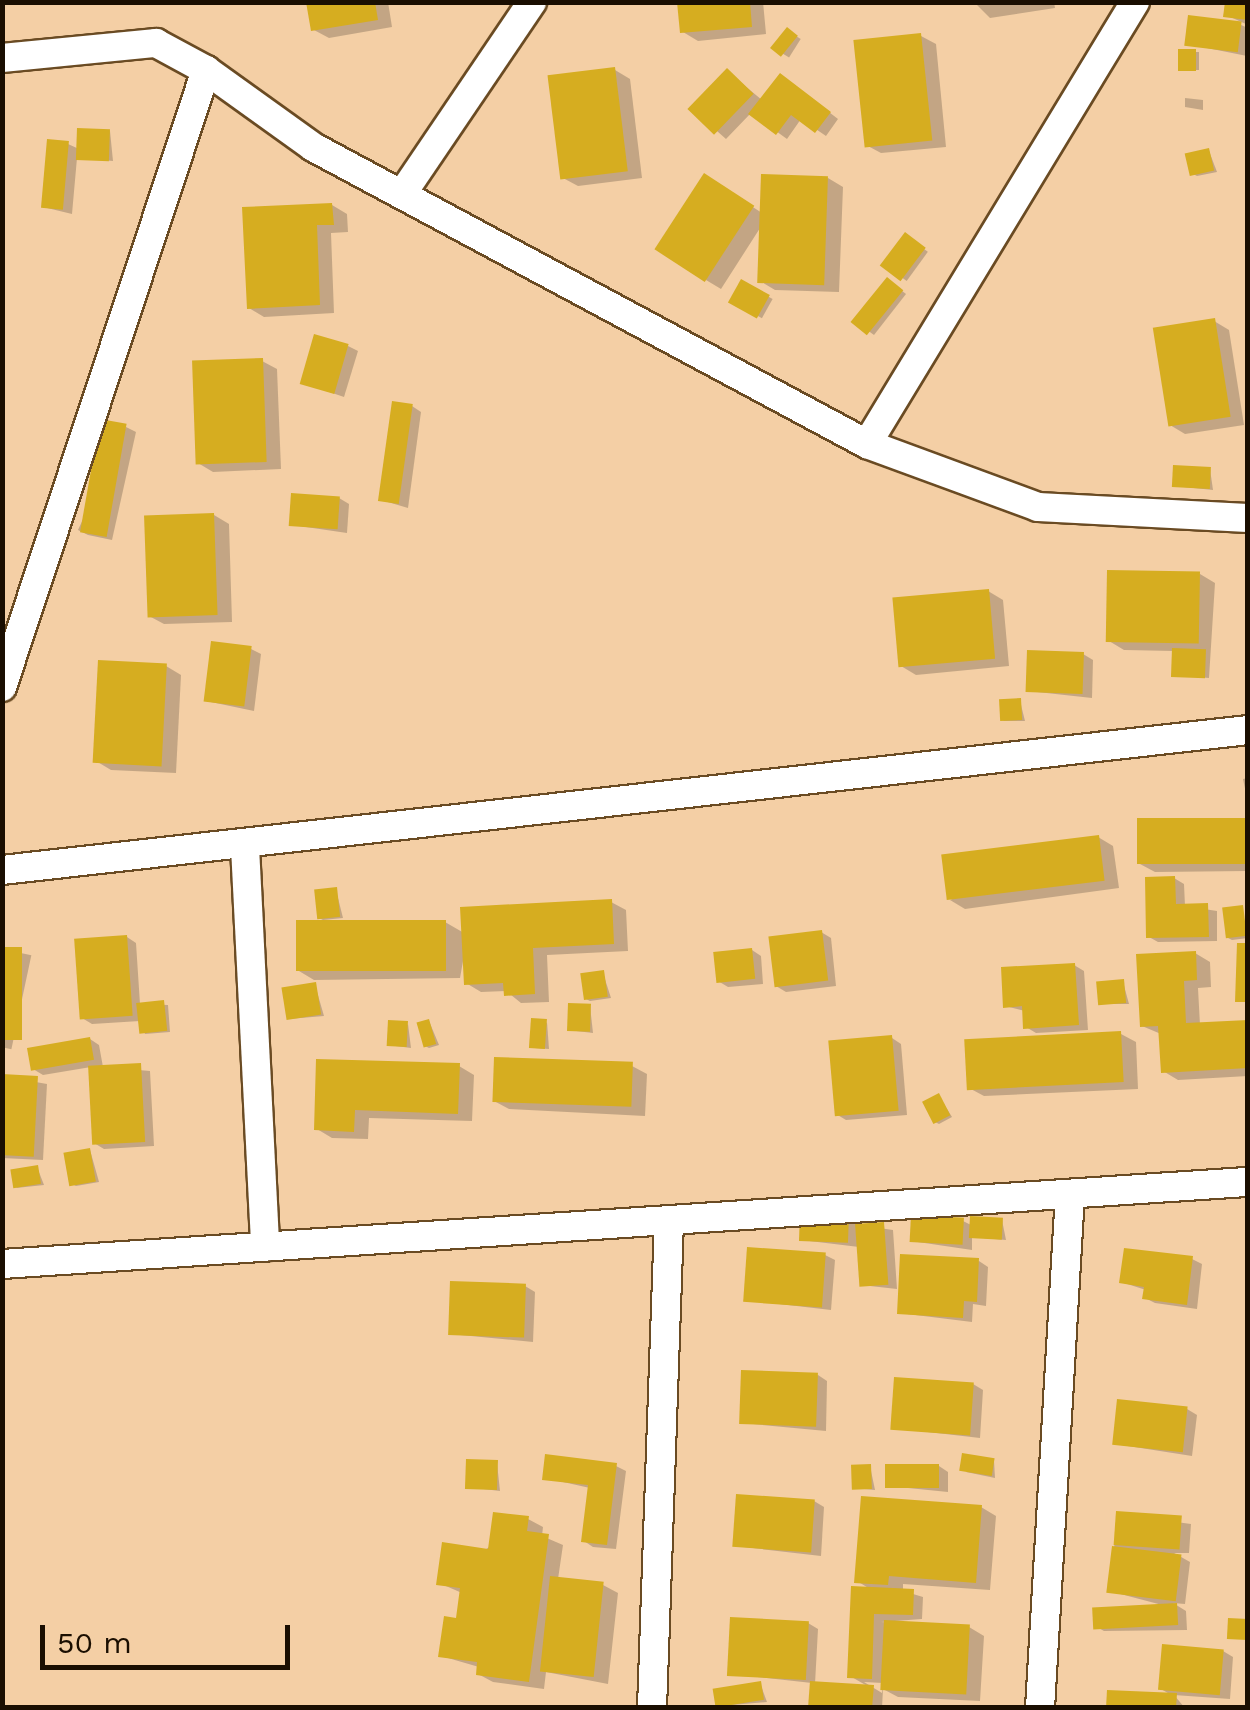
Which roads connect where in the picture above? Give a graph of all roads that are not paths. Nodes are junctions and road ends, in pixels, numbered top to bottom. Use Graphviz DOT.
graph roads {
  1 [pos="532,2"];
  2 [pos="1135,2"];
  3 [pos="2,58"];
  4 [pos="206,70"];
  5 [pos="402,194"];
  6 [pos="867,444"];
  7 [pos="1248,518"];
  8 [pos="2,688"];
  9 [pos="1248,730"];
  10 [pos="245,847"];
  11 [pos="2,870"];
  12 [pos="1248,1182"];
  13 [pos="1070,1194"];
  14 [pos="668,1220"];
  15 [pos="266,1247"];
  16 [pos="2,1264"];
  17 [pos="652,1708"];
  18 [pos="1040,1708"];
  1 -- 5 [label="street"];
  2 -- 6 [label="street"];
  3 -- 4 [label="street"];
  4 -- 5 [label="street"];
  4 -- 8 [label="street"];
  5 -- 6 [label="street"];
  6 -- 7 [label="street"];
  9 -- 10 [label="street"];
  10 -- 11 [label="street"];
  10 -- 15 [label="street"];
  12 -- 13 [label="street"];
  13 -- 14 [label="street"];
  13 -- 18 [label="street"];
  14 -- 15 [label="street"];
  14 -- 17 [label="street"];
  15 -- 16 [label="street"];
}
